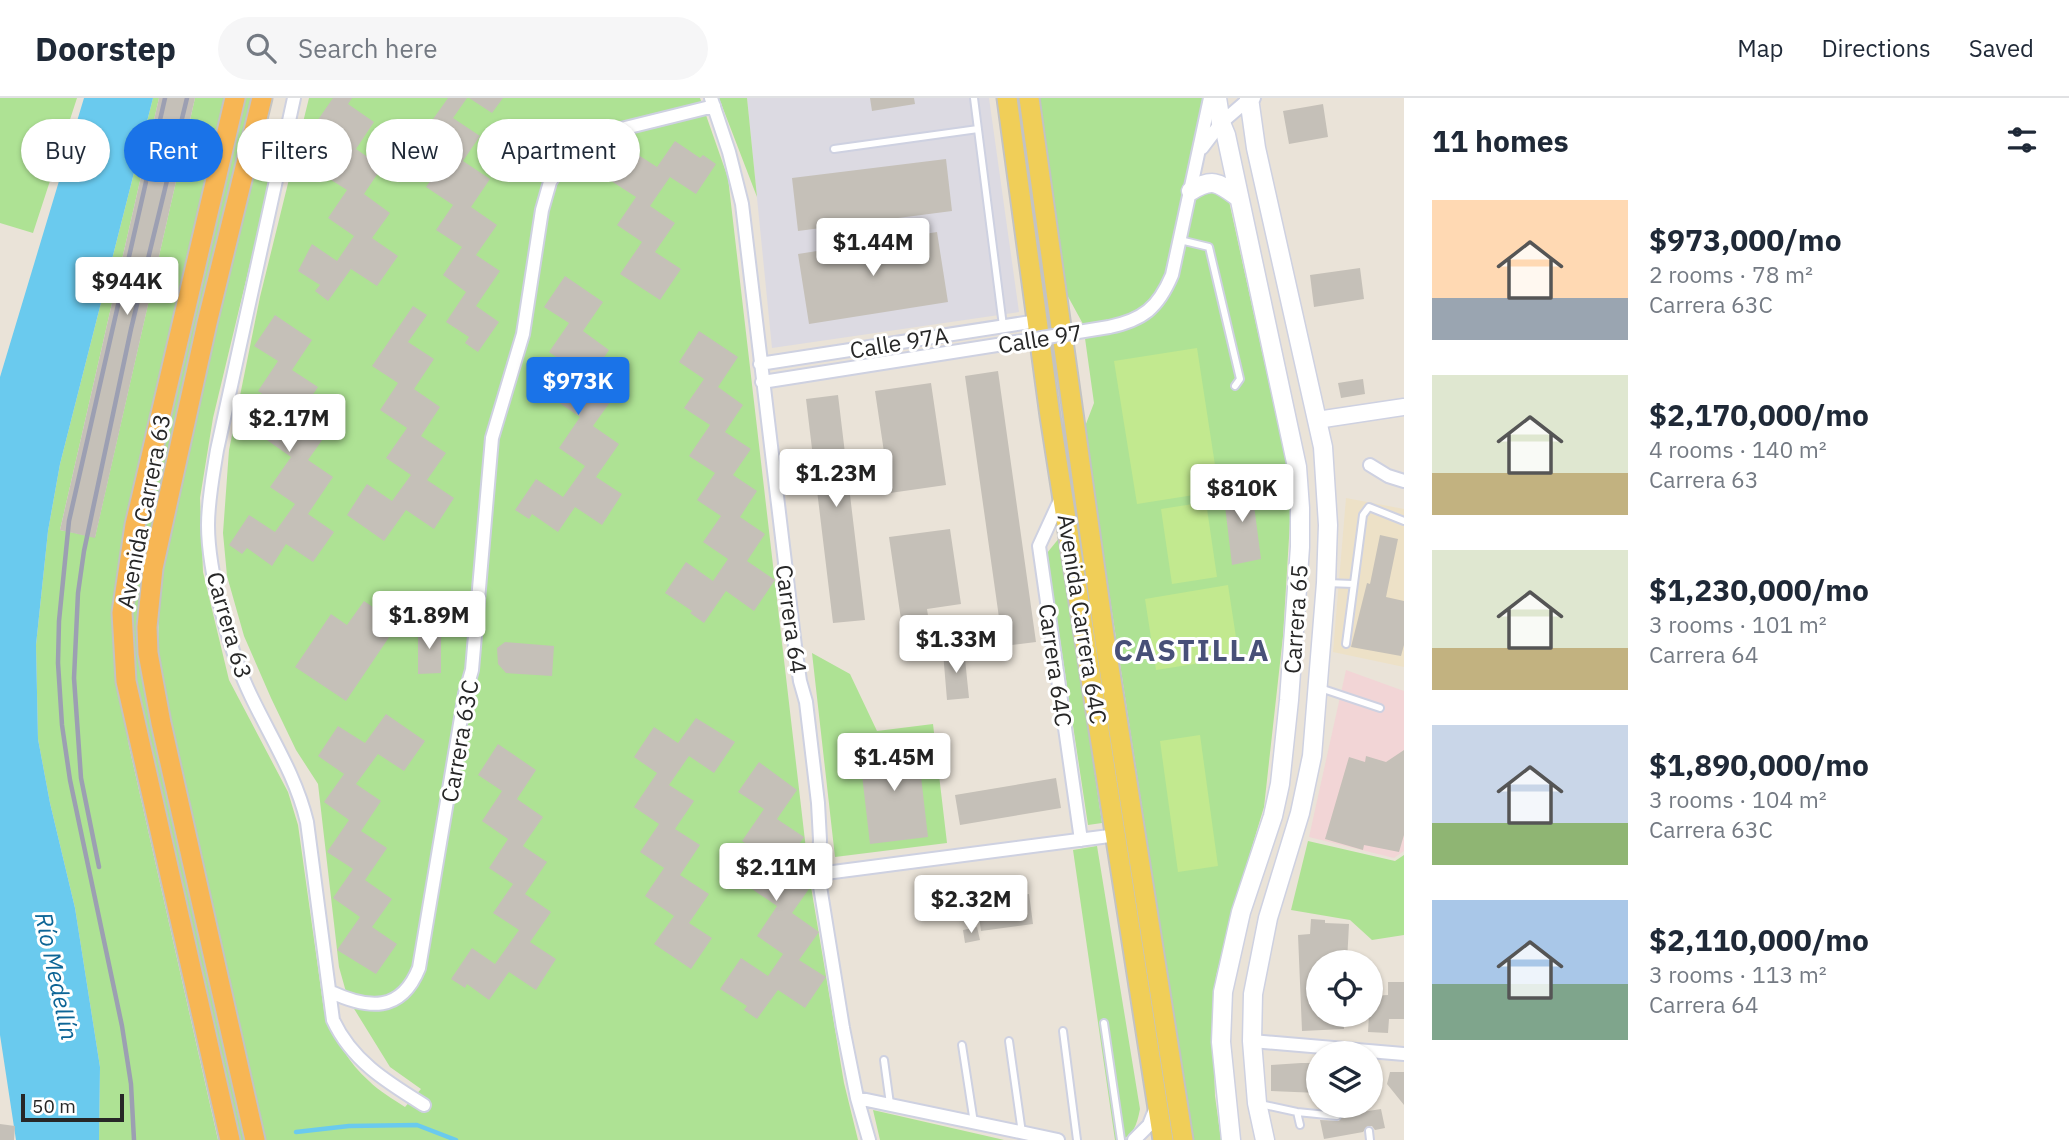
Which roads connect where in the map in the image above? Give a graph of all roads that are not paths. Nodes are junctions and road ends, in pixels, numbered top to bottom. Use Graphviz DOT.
graph roads {
  1 [pos="235,98"];
  2 [pos="262,98"];
  3 [pos="294,98"];
  4 [pos="974,98"];
  5 [pos="1007,98"];
  6 [pos="1029,98"];
  7 [pos="1210,98"];
  8 [pos="1217,98"];
  9 [pos="1250,98"];
  10 [pos="712,102"];
  11 [pos="1221,123"];
  12 [pos="978,128"];
  13 [pos="834,149"];
  14 [pos="1199,154"];
  15 [pos="1191,191"];
  16 [pos="1238,197"];
  17 [pos="1180,240"];
  18 [pos="1037,321"];
  19 [pos="1003,326"];
  20 [pos="760,363"];
  21 [pos="762,382"];
  22 [pos="1235,386"];
  23 [pos="1404,407"];
  24 [pos="1318,420"];
  25 [pos="1370,465"];
  26 [pos="1404,481"];
  27 [pos="1063,495"];
  28 [pos="1404,520"];
  29 [pos="1325,583"];
  30 [pos="1353,584"];
  31 [pos="1346,644"];
  32 [pos="1318,688"];
  33 [pos="1380,708"];
  34 [pos="1117,835"];
  35 [pos="1081,840"];
  36 [pos="818,874"];
  37 [pos="331,992"];
  38 [pos="1104,1023"];
  39 [pos="1063,1031"];
  40 [pos="1009,1041"];
  41 [pos="1252,1041"];
  42 [pos="962,1045"];
  43 [pos="1404,1054"];
  44 [pos="884,1060"];
  45 [pos="857,1098"];
  46 [pos="1258,1103"];
  47 [pos="1158,1104"];
  48 [pos="424,1105"];
  49 [pos="890,1106"];
  50 [pos="1297,1112"];
  51 [pos="1306,1113"];
  52 [pos="974,1123"];
  53 [pos="1300,1125"];
  54 [pos="1368,1131"];
  55 [pos="1022,1133"];
  56 [pos="230,1140"];
  57 [pos="255,1140"];
  58 [pos="869,1140"];
  59 [pos="1058,1140"];
  60 [pos="1077,1140"];
  61 [pos="1121,1140"];
  62 [pos="1134,1140"];
  63 [pos="1163,1140"];
  64 [pos="1183,1140"];
  65 [pos="1231,1140"];
  66 [pos="1265,1140"];
  67 [pos="1370,1140"];
  1 -- 56 [label="highway, Avenida Carrera 63"];
  2 -- 57 [label="highway, Avenida Carrera 63"];
  3 -- 37 [label="street, Carrera 63"];
  4 -- 12 [label="lane"];
  5 -- 18 [label="main road, Avenida Carrera 64C"];
  6 -- 64 [label="main road, Avenida Carrera 64C"];
  7 -- 14 [label="street, Calle 97"];
  8 -- 11 [label="main road, Carrera 65"];
  9 -- 11 [label="street, Calle 97"];
  9 -- 24 [label="main road, Carrera 65"];
  10 -- 20 [label="street, Carrera 64"];
  10 -- 37 [label="street, Carrera 63C"];
  11 -- 14 [label="street, Calle 97"];
  11 -- 16 [label="main road, Carrera 65"];
  12 -- 13 [label="lane"];
  12 -- 19 [label="lane"];
  14 -- 15 [label="street, Calle 97"];
  15 -- 16 [label="main road"];
  15 -- 17 [label="street, Calle 97"];
  16 -- 65 [label="main road, Carrera 65"];
  17 -- 21 [label="street, Calle 97, bridge"];
  17 -- 22 [label="lane"];
  18 -- 19 [label="street, Calle 97A"];
  18 -- 27 [label="main road, Avenida Carrera 64C"];
  19 -- 20 [label="street, Calle 97A"];
  20 -- 21 [label="street, Carrera 64"];
  21 -- 36 [label="street, Carrera 64"];
  23 -- 24 [label="street"];
  24 -- 29 [label="main road, Carrera 65"];
  25 -- 26 [label="street"];
  27 -- 34 [label="main road, Avenida Carrera 64C"];
  27 -- 35 [label="street, Carrera 64C"];
  28 -- 30 [label="lane"];
  29 -- 30 [label="lane"];
  29 -- 32 [label="main road, Carrera 65"];
  30 -- 31 [label="lane"];
  32 -- 33 [label="lane"];
  32 -- 41 [label="main road, Carrera 65"];
  34 -- 35 [label="street"];
  34 -- 47 [label="main road, Avenida Carrera 64C"];
  35 -- 36 [label="street"];
  36 -- 45 [label="street, Carrera 64"];
  37 -- 48 [label="street, Carrera 63"];
  38 -- 61 [label="lane"];
  39 -- 60 [label="lane"];
  40 -- 55 [label="lane"];
  41 -- 43 [label="street"];
  41 -- 46 [label="main road, Carrera 65"];
  42 -- 52 [label="lane"];
  44 -- 49 [label="lane"];
  45 -- 49 [label="street"];
  45 -- 58 [label="street, Carrera 64"];
  46 -- 50 [label="lane"];
  46 -- 66 [label="main road, Carrera 65"];
  47 -- 62 [label="street"];
  47 -- 63 [label="main road, Avenida Carrera 64C"];
  49 -- 52 [label="street"];
  50 -- 51 [label="lane"];
  50 -- 53 [label="lane"];
  52 -- 55 [label="street"];
  54 -- 67 [label="lane"];
  55 -- 59 [label="street"];
}
